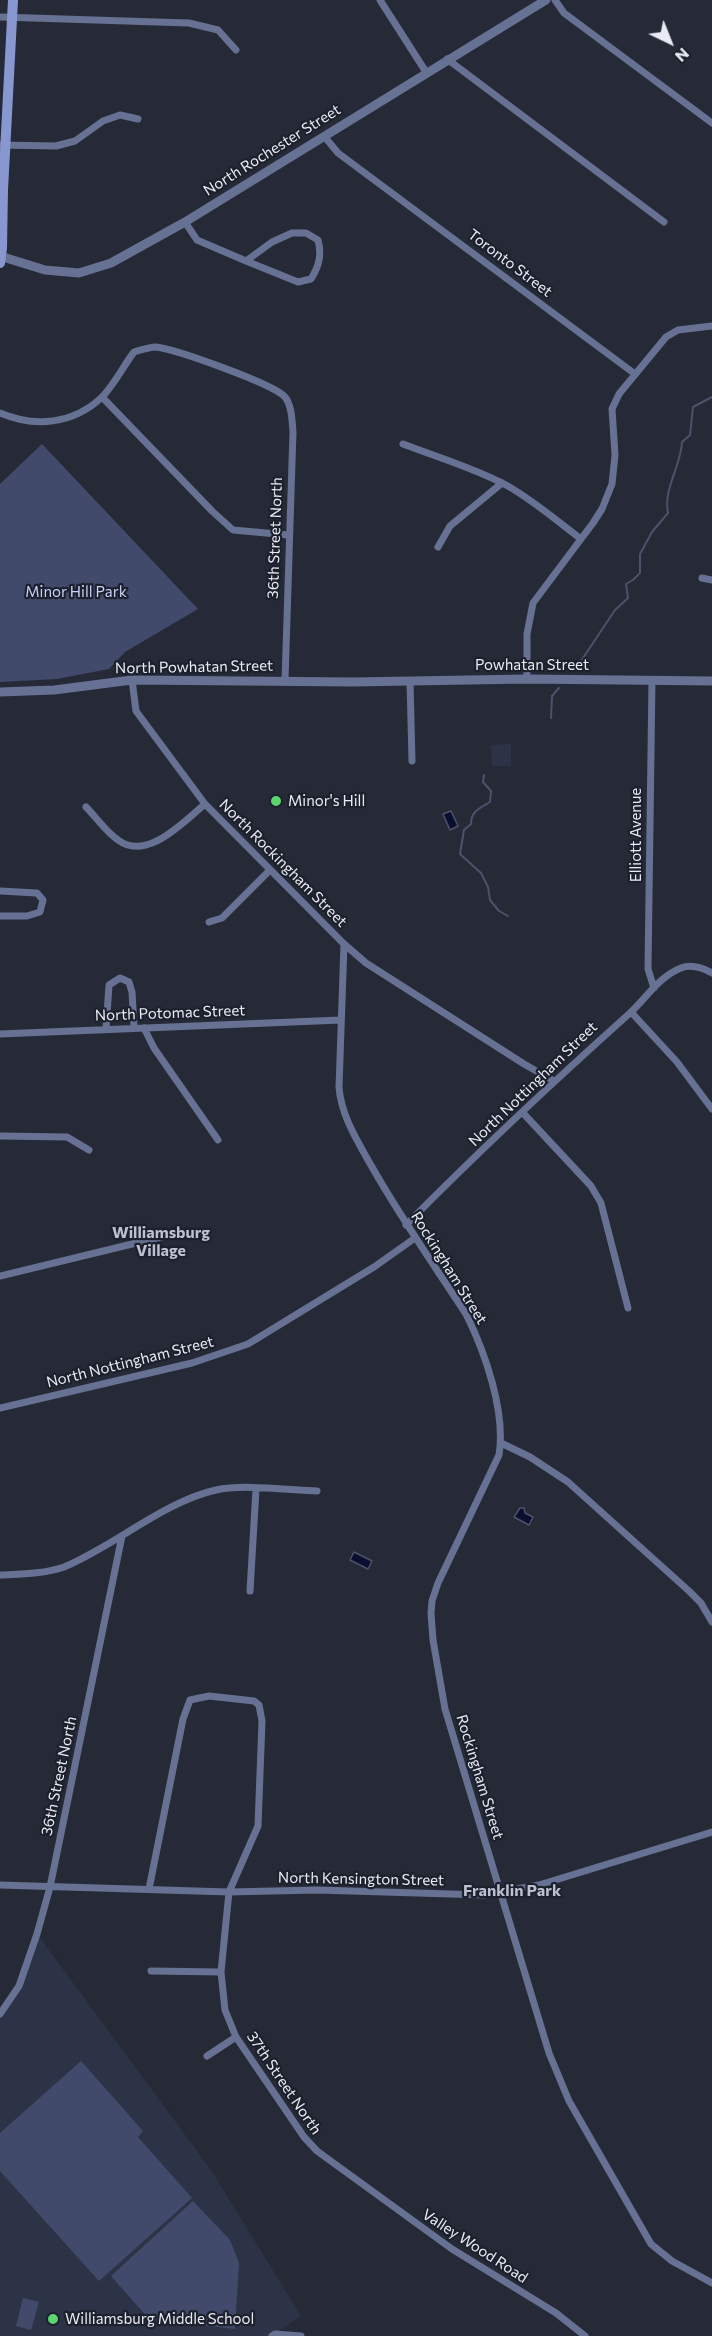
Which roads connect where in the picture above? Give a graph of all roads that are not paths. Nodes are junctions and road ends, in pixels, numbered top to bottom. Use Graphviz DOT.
graph roads {
  1 [pos="13,0"];
  2 [pos="380,0"];
  3 [pos="546,0"];
  4 [pos="555,0"];
  5 [pos="0,17"];
  6 [pos="12,17"];
  7 [pos="236,50"];
  8 [pos="447,60"];
  9 [pos="426,72"];
  10 [pos="138,119"];
  11 [pos="712,123"];
  12 [pos="324,136"];
  13 [pos="3,145"];
  14 [pos="185,222"];
  15 [pos="664,222"];
  16 [pos="0,258"];
  17 [pos="246,261"];
  18 [pos="712,326"];
  19 [pos="635,374"];
  20 [pos="102,397"];
  21 [pos="0,414"];
  22 [pos="403,444"];
  23 [pos="502,483"];
  24 [pos="288,535"];
  25 [pos="581,539"];
  26 [pos="438,547"];
  27 [pos="702,578"];
  28 [pos="712,580"];
  29 [pos="527,678"];
  30 [pos="132,680"];
  31 [pos="285,680"];
  32 [pos="652,680"];
  33 [pos="410,681"];
  34 [pos="712,681"];
  35 [pos="353,682"];
  36 [pos="0,692"];
  37 [pos="412,761"];
  38 [pos="205,804"];
  39 [pos="86,807"];
  40 [pos="270,870"];
  41 [pos="0,891"];
  42 [pos="0,916"];
  43 [pos="209,922"];
  44 [pos="344,944"];
  45 [pos="712,973"];
  46 [pos="654,988"];
  47 [pos="631,1012"];
  48 [pos="341,1020"];
  49 [pos="134,1027"];
  50 [pos="144,1028"];
  51 [pos="106,1029"];
  52 [pos="0,1034"];
  53 [pos="554,1081"];
  54 [pos="339,1087"];
  55 [pos="712,1109"];
  56 [pos="523,1113"];
  57 [pos="0,1136"];
  58 [pos="218,1140"];
  59 [pos="89,1150"];
  60 [pos="406,1225"];
  61 [pos="165,1236"];
  62 [pos="415,1238"];
  63 [pos="0,1276"];
  64 [pos="628,1308"];
  65 [pos="0,1408"];
  66 [pos="501,1443"];
  67 [pos="256,1489"];
  68 [pos="317,1491"];
  69 [pos="122,1536"];
  70 [pos="0,1575"];
  71 [pos="250,1591"];
  72 [pos="712,1622"];
  73 [pos="712,1832"];
  74 [pos="0,1885"];
  75 [pos="50,1887"];
  76 [pos="149,1889"];
  77 [pos="229,1892"];
  78 [pos="501,1893"];
  79 [pos="151,1971"];
  80 [pos="221,1972"];
  81 [pos="0,2014"];
  82 [pos="236,2037"];
  83 [pos="207,2056"];
  84 [pos="351,2176"];
  85 [pos="712,2283"];
  86 [pos="272,2336"];
  87 [pos="301,2336"];
  88 [pos="585,2336"];
  1 -- 6 [label="main road"];
  2 -- 9 [label="street"];
  3 -- 8 [label="street, North Rochester Street"];
  4 -- 11 [label="street"];
  5 -- 6 [label="street"];
  6 -- 7 [label="street"];
  6 -- 13 [label="main road"];
  8 -- 9 [label="street, North Rochester Street"];
  8 -- 15 [label="street"];
  9 -- 12 [label="street, North Rochester Street"];
  10 -- 13 [label="street"];
  12 -- 14 [label="street, North Rochester Street"];
  12 -- 19 [label="street, Toronto Street"];
  13 -- 16 [label="main road"];
  14 -- 16 [label="street, North Rochester Street"];
  14 -- 17 [label="street"];
  17 -- 17 [label="street"];
  18 -- 19 [label="street"];
  19 -- 25 [label="street"];
  20 -- 21 [label="street"];
  20 -- 24 [label="street"];
  20 -- 24 [label="street, 36th Street North"];
  22 -- 23 [label="street"];
  23 -- 25 [label="street"];
  23 -- 26 [label="street"];
  24 -- 31 [label="street, 36th Street North"];
  25 -- 29 [label="street"];
  27 -- 28 [label="street"];
  29 -- 32 [label="street, Powhatan Street"];
  29 -- 33 [label="street, Powhatan Street"];
  30 -- 31 [label="street, North Powhatan Street"];
  30 -- 36 [label="street, North Powhatan Street"];
  30 -- 38 [label="street, North Rockingham Street"];
  31 -- 35 [label="street, North Powhatan Street"];
  32 -- 34 [label="street, Powhatan Street"];
  32 -- 46 [label="street, Elliott Avenue"];
  33 -- 35 [label="street, Powhatan Street"];
  33 -- 37 [label="street"];
  38 -- 39 [label="street"];
  38 -- 40 [label="street, North Rockingham Street"];
  40 -- 43 [label="street"];
  40 -- 44 [label="street, North Rockingham Street"];
  41 -- 42 [label="street"];
  44 -- 48 [label="street, North Rockingham Street"];
  44 -- 53 [label="street"];
  45 -- 46 [label="street, North Nottingham Street"];
  46 -- 47 [label="street, North Nottingham Street"];
  47 -- 53 [label="street, North Nottingham Street"];
  47 -- 55 [label="street"];
  48 -- 50 [label="street, North Potomac Street"];
  48 -- 54 [label="street, North Rockingham Street"];
  49 -- 50 [label="street, North Potomac Street"];
  49 -- 51 [label="street, North Potomac Street"];
  49 -- 51 [label="street"];
  50 -- 58 [label="street"];
  51 -- 52 [label="street, North Potomac Street"];
  53 -- 56 [label="street, North Nottingham Street"];
  54 -- 60 [label="street, Rockingham Street"];
  56 -- 60 [label="street, North Nottingham Street"];
  56 -- 64 [label="street"];
  57 -- 59 [label="street"];
  60 -- 62 [label="street, Rockingham Street"];
  61 -- 63 [label="street"];
  62 -- 65 [label="street, North Nottingham Street"];
  62 -- 66 [label="street, Rockingham Street"];
  66 -- 72 [label="street"];
  66 -- 78 [label="street, Rockingham Street"];
  67 -- 68 [label="street"];
  67 -- 69 [label="street"];
  67 -- 71 [label="street"];
  69 -- 70 [label="street"];
  69 -- 75 [label="street, 36th Street North"];
  73 -- 78 [label="street, North Kensington Street"];
  74 -- 75 [label="street, North Kensington Street"];
  75 -- 76 [label="street, North Kensington Street"];
  75 -- 81 [label="street, 36th Street North"];
  76 -- 77 [label="street, North Kensington Street"];
  76 -- 77 [label="street, 37th Street North"];
  77 -- 78 [label="street, North Kensington Street"];
  77 -- 80 [label="street, 37th Street North"];
  78 -- 85 [label="street, Rockingham Street"];
  79 -- 80 [label="street"];
  80 -- 82 [label="street, 37th Street North"];
  82 -- 83 [label="street"];
  82 -- 84 [label="street, 37th Street North"];
  84 -- 88 [label="street, Valley Wood Road"];
  86 -- 87 [label="street"];
}
